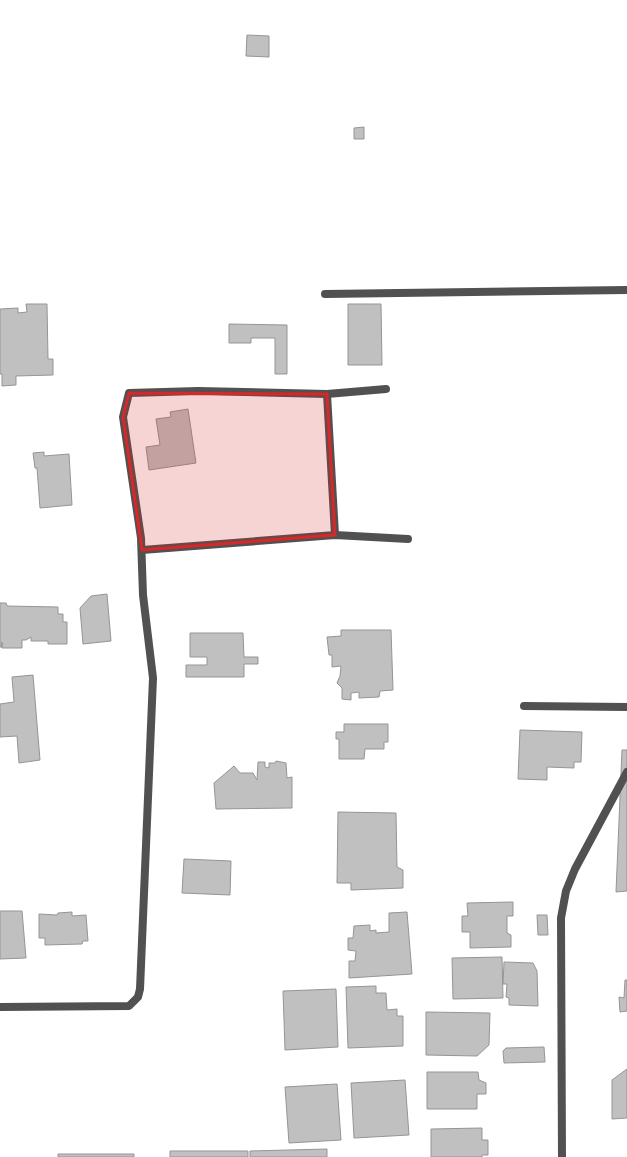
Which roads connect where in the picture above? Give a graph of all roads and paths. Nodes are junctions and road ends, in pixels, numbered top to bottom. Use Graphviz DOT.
graph roads {
  1 [pos="627,290"];
  2 [pos="325,294"];
  3 [pos="386,389"];
  4 [pos="327,394"];
  5 [pos="335,535"];
  6 [pos="408,539"];
  7 [pos="142,550"];
  8 [pos="524,706"];
  9 [pos="627,707"];
  10 [pos="627,772"];
  11 [pos="0,1007"];
  12 [pos="562,1157"];
  1 -- 2 [label="street"];
  3 -- 4 [label="street"];
  4 -- 5 [label="street"];
  4 -- 7 [label="street"];
  5 -- 6 [label="street"];
  5 -- 7 [label="street"];
  7 -- 11 [label="street"];
  8 -- 9 [label="street"];
  10 -- 12 [label="street"];
}
